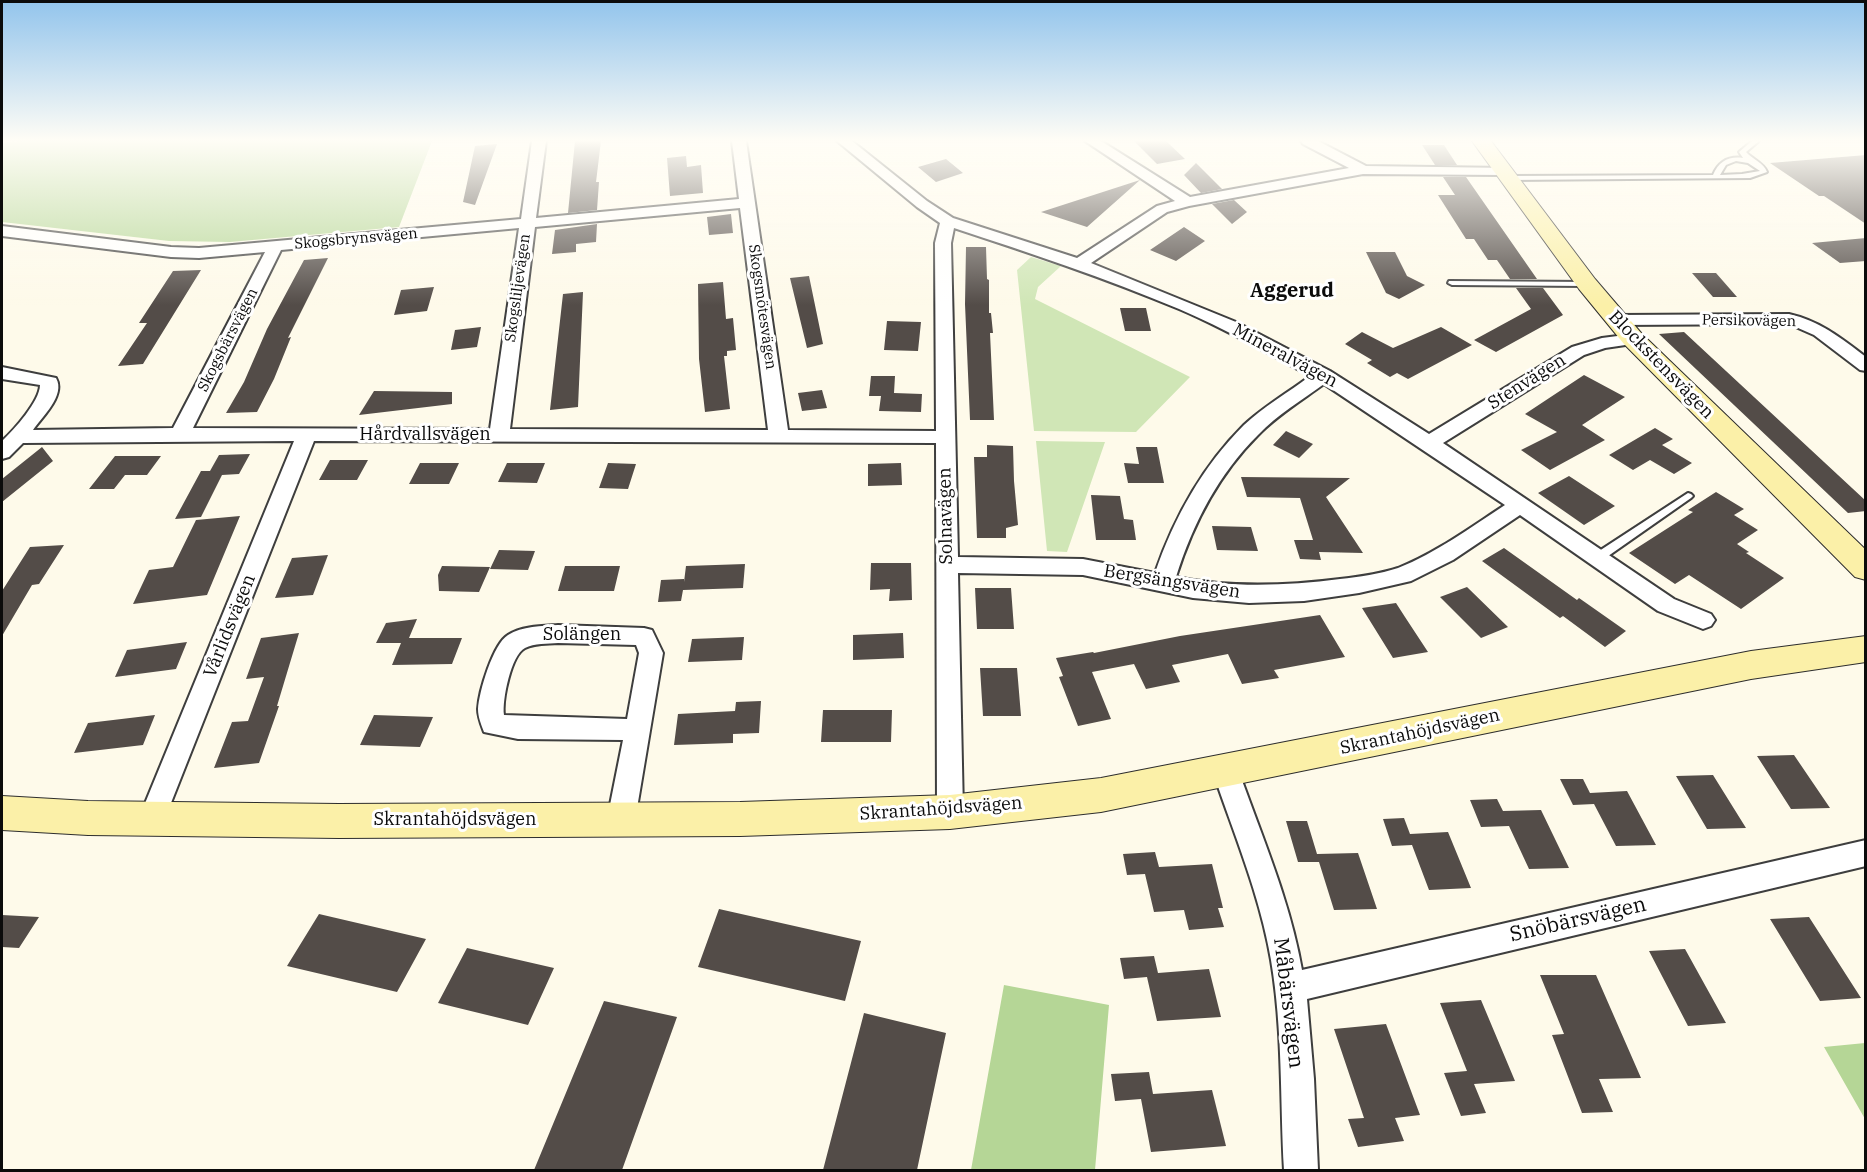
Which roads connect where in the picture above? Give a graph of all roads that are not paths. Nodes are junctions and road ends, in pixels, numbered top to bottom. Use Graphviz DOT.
graph roads {
  1 [pos="531,196"];
  2 [pos="746,196"];
  3 [pos="912,196"];
  4 [pos="1177,196"];
  5 [pos="1222,196"];
  6 [pos="1522,196"];
  7 [pos="1187,202"];
  8 [pos="747,203"];
  9 [pos="948,221"];
  10 [pos="527,224"];
  11 [pos="2,231"];
  12 [pos="275,247"];
  13 [pos="1079,264"];
  14 [pos="1452,283"];
  15 [pos="1587,284"];
  16 [pos="1625,330"];
  17 [pos="1866,366"];
  18 [pos="2,373"];
  19 [pos="1323,375"];
  20 [pos="180,434"];
  21 [pos="307,434"];
  22 [pos="499,435"];
  23 [pos="18,437"];
  24 [pos="945,437"];
  25 [pos="779,438"];
  26 [pos="1429,443"];
  27 [pos="2,452"];
  28 [pos="1688,496"];
  29 [pos="1520,505"];
  30 [pos="1597,558"];
  31 [pos="947,565"];
  32 [pos="1866,569"];
  33 [pos="1162,584"];
  34 [pos="1703,620"];
  35 [pos="1866,649"];
  36 [pos="638,730"];
  37 [pos="1226,772"];
  38 [pos="950,812"];
  39 [pos="2,813"];
  40 [pos="152,818"];
  41 [pos="621,820"];
  42 [pos="1866,853"];
  43 [pos="1291,988"];
  44 [pos="1301,1170"];
  1 -- 10 [label="street, Skogsliljevägen"];
  2 -- 8 [label="street, Skogsmötesvägen"];
  3 -- 9 [label="street, Mineralvägen"];
  4 -- 7 [label="street"];
  5 -- 7 [label="street"];
  6 -- 15 [label="street, Blockstensvägen"];
  7 -- 13 [label="street"];
  8 -- 10 [label="street, Skogsbrynsvägen"];
  8 -- 25 [label="street, Skogsmötesvägen"];
  9 -- 13 [label="street, Mineralvägen"];
  9 -- 24 [label="street, Solnavägen"];
  10 -- 12 [label="street, Skogsbrynsvägen"];
  10 -- 22 [label="street, Skogsliljevägen"];
  11 -- 12 [label="street, Skogsbrynsvägen"];
  12 -- 20 [label="street, Skogsbärsvägen"];
  13 -- 19 [label="street, Mineralvägen"];
  14 -- 15 [label="lane"];
  15 -- 16 [label="street, Blockstensvägen"];
  16 -- 17 [label="street, Persikovägen"];
  16 -- 26 [label="street, Stenvägen"];
  16 -- 32 [label="street, Blockstensvägen"];
  18 -- 23 [label="street"];
  19 -- 26 [label="street, Mineralvägen"];
  19 -- 33 [label="street"];
  20 -- 21 [label="street, Hårdvallsvägen"];
  20 -- 23 [label="street, Hårdvallsvägen"];
  21 -- 22 [label="street, Hårdvallsvägen"];
  21 -- 40 [label="street, Vårlidsvägen"];
  22 -- 25 [label="street, Hårdvallsvägen"];
  23 -- 27 [label="street"];
  24 -- 25 [label="street, Hårdvallsvägen"];
  24 -- 31 [label="street, Solnavägen"];
  26 -- 29 [label="street, Mineralvägen"];
  28 -- 30 [label="lane"];
  29 -- 30 [label="street, Mineralvägen"];
  29 -- 33 [label="street, Bergsängsvägen"];
  30 -- 34 [label="street, Mineralvägen"];
  31 -- 33 [label="street, Bergsängsvägen"];
  31 -- 38 [label="street, Solnavägen"];
  35 -- 37 [label="street, Skrantahöjdsvägen"];
  36 -- 36 [label="street, Solängen"];
  36 -- 41 [label="street, Solängen"];
  37 -- 38 [label="street, Skrantahöjdsvägen"];
  37 -- 43 [label="street, Måbärsvägen"];
  38 -- 41 [label="street, Skrantahöjdsvägen"];
  39 -- 40 [label="street, Skrantahöjdsvägen"];
  40 -- 41 [label="street, Skrantahöjdsvägen"];
  42 -- 43 [label="street, Snöbärsvägen"];
  43 -- 44 [label="street, Måbärsvägen"];
}
